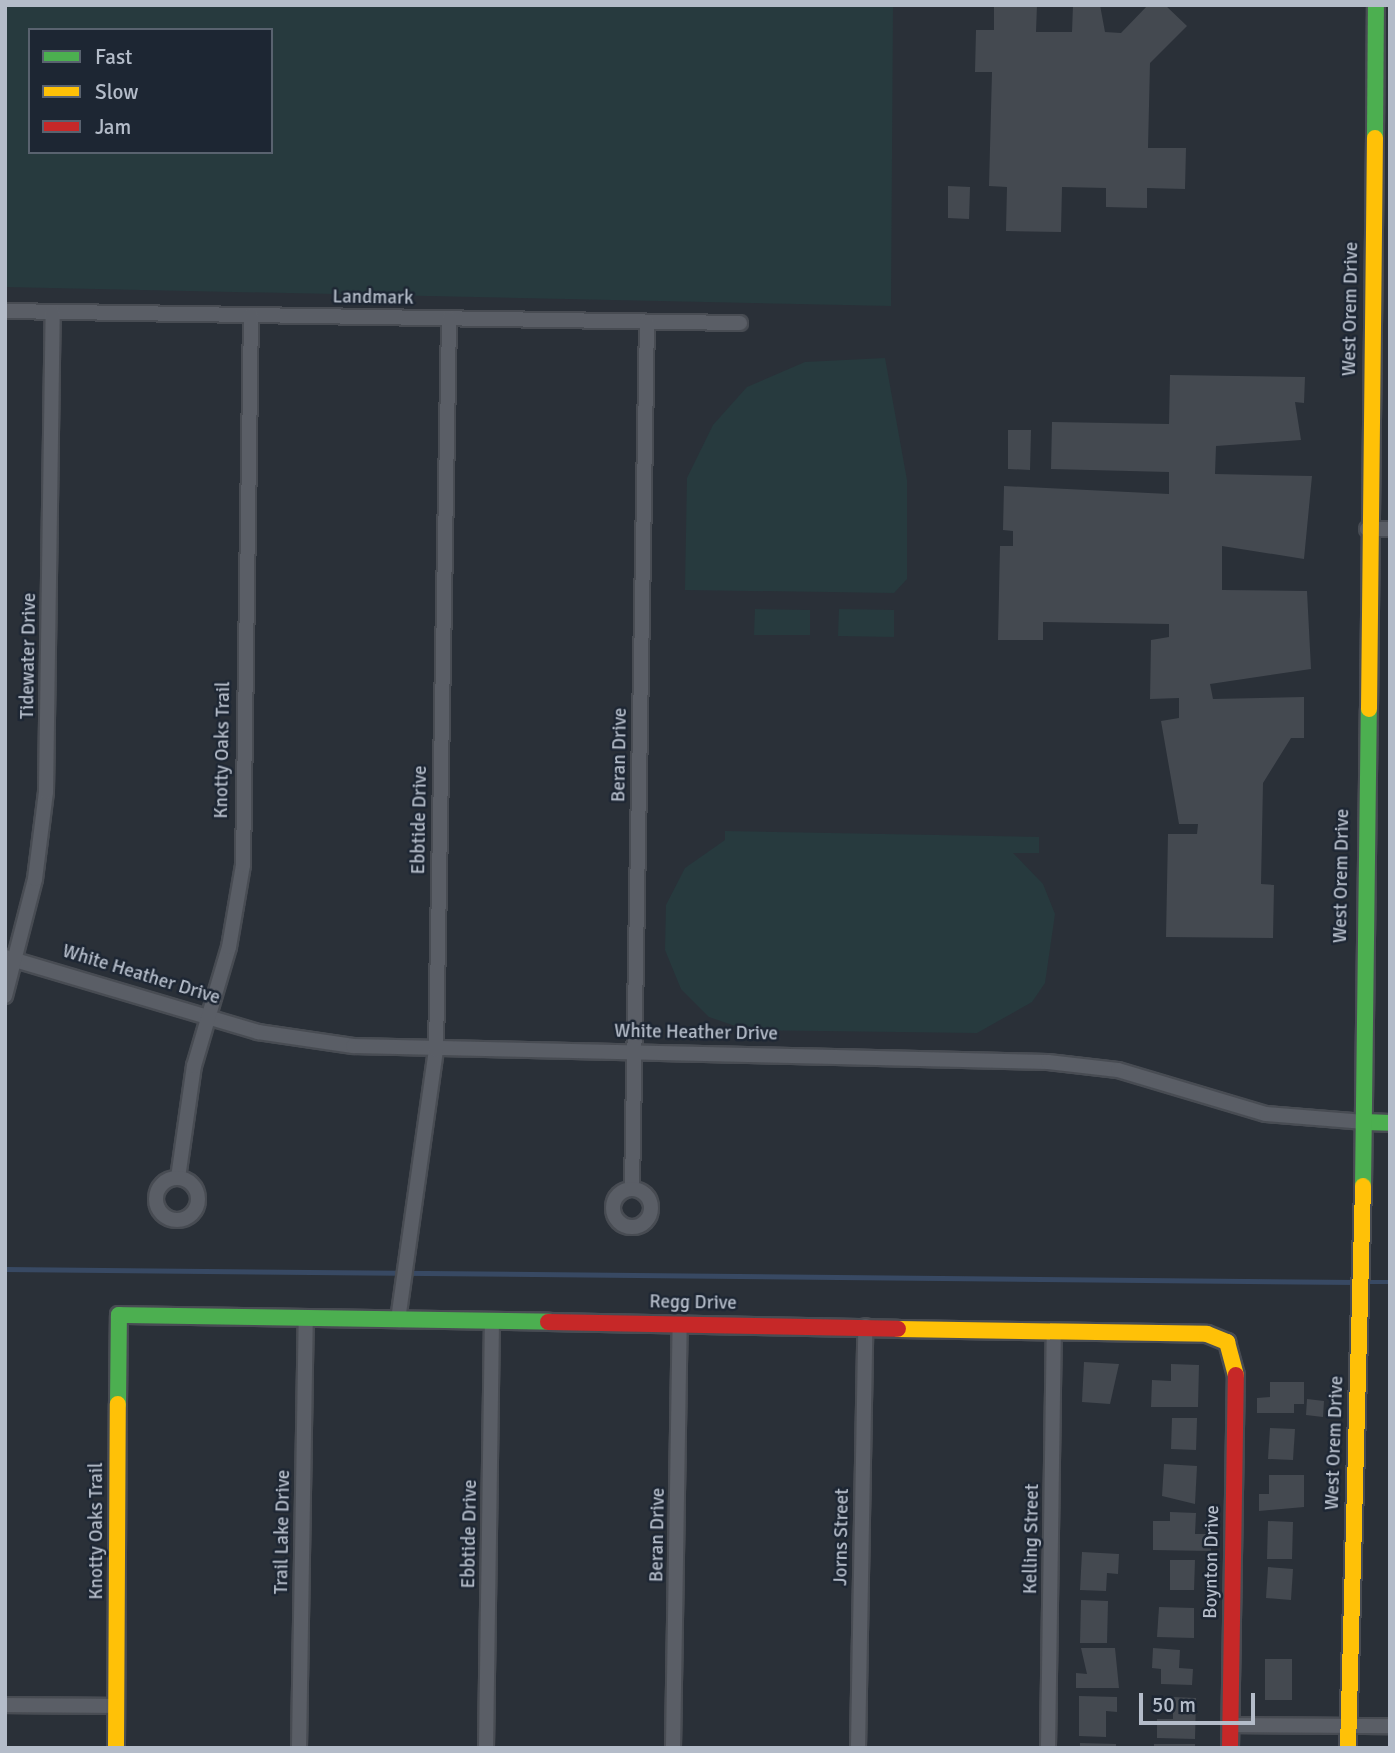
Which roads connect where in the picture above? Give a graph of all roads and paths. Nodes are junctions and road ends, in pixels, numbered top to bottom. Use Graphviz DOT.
graph roads {
  1 [pos="1376,5"];
  2 [pos="5,312"];
  3 [pos="53,312"];
  4 [pos="251,315"];
  5 [pos="449,318"];
  6 [pos="647,322"];
  7 [pos="740,323"];
  8 [pos="1373,332"];
  9 [pos="1390,332"];
  10 [pos="1367,529"];
  11 [pos="1390,529"];
  12 [pos="11,958"];
  13 [pos="5,996"];
  14 [pos="208,1017"];
  15 [pos="436,1051"];
  16 [pos="635,1053"];
  17 [pos="1364,1122"];
  18 [pos="1390,1123"];
  19 [pos="178,1178"];
  20 [pos="632,1188"];
  21 [pos="120,1315"];
  22 [pos="306,1317"];
  23 [pos="398,1320"];
  24 [pos="492,1321"];
  25 [pos="680,1324"];
  26 [pos="865,1326"];
  27 [pos="1054,1331"];
  28 [pos="1236,1377"];
  29 [pos="5,1705"];
  30 [pos="116,1706"];
  31 [pos="1231,1725"];
  32 [pos="1348,1725"];
  33 [pos="1390,1726"];
  34 [pos="116,1748"];
  35 [pos="299,1748"];
  36 [pos="486,1748"];
  37 [pos="673,1748"];
  38 [pos="859,1748"];
  39 [pos="1048,1748"];
  40 [pos="1230,1748"];
  41 [pos="1348,1748"];
  1 -- 8 [label="street, West Orem Drive"];
  2 -- 3 [label="street, Landmark"];
  3 -- 4 [label="street, Landmark"];
  3 -- 12 [label="street, Tidewater Drive"];
  4 -- 5 [label="street, Landmark"];
  4 -- 14 [label="street, Knotty Oaks Trail"];
  5 -- 6 [label="street, Landmark"];
  5 -- 15 [label="street, Ebbtide Drive"];
  6 -- 7 [label="street, Landmark"];
  6 -- 16 [label="street, Beran Drive"];
  8 -- 9 [label="street"];
  8 -- 10 [label="street, West Orem Drive"];
  10 -- 11 [label="street"];
  10 -- 17 [label="street, West Orem Drive"];
  12 -- 13 [label="street, Tidewater Drive"];
  12 -- 14 [label="street, White Heather Drive"];
  14 -- 15 [label="street, White Heather Drive"];
  14 -- 19 [label="street, Knotty Oaks Trail"];
  15 -- 16 [label="street, White Heather Drive"];
  15 -- 23 [label="street, Ebbtide Drive"];
  16 -- 17 [label="street, White Heather Drive"];
  16 -- 20 [label="street, Beran Drive"];
  17 -- 18 [label="street, White Heather Drive"];
  17 -- 32 [label="street, West Orem Drive"];
  21 -- 22 [label="street, Regg Drive"];
  21 -- 30 [label="street, Knotty Oaks Trail"];
  22 -- 23 [label="street, Regg Drive"];
  22 -- 35 [label="street, Trail Lake Drive"];
  23 -- 24 [label="street, Regg Drive"];
  24 -- 25 [label="street, Regg Drive"];
  24 -- 36 [label="street, Ebbtide Drive"];
  25 -- 26 [label="street, Regg Drive"];
  25 -- 37 [label="street, Beran Drive"];
  26 -- 27 [label="street, Regg Drive"];
  26 -- 38 [label="street, Jorns Street"];
  27 -- 28 [label="street, Regg Drive"];
  27 -- 39 [label="street, Kelling Street"];
  28 -- 31 [label="street, Boynton Drive"];
  29 -- 30 [label="street"];
  30 -- 34 [label="street, Knotty Oaks Trail"];
  31 -- 32 [label="street"];
  31 -- 40 [label="street, Boynton Drive"];
  32 -- 33 [label="street"];
  32 -- 41 [label="street, West Orem Drive"];
}
